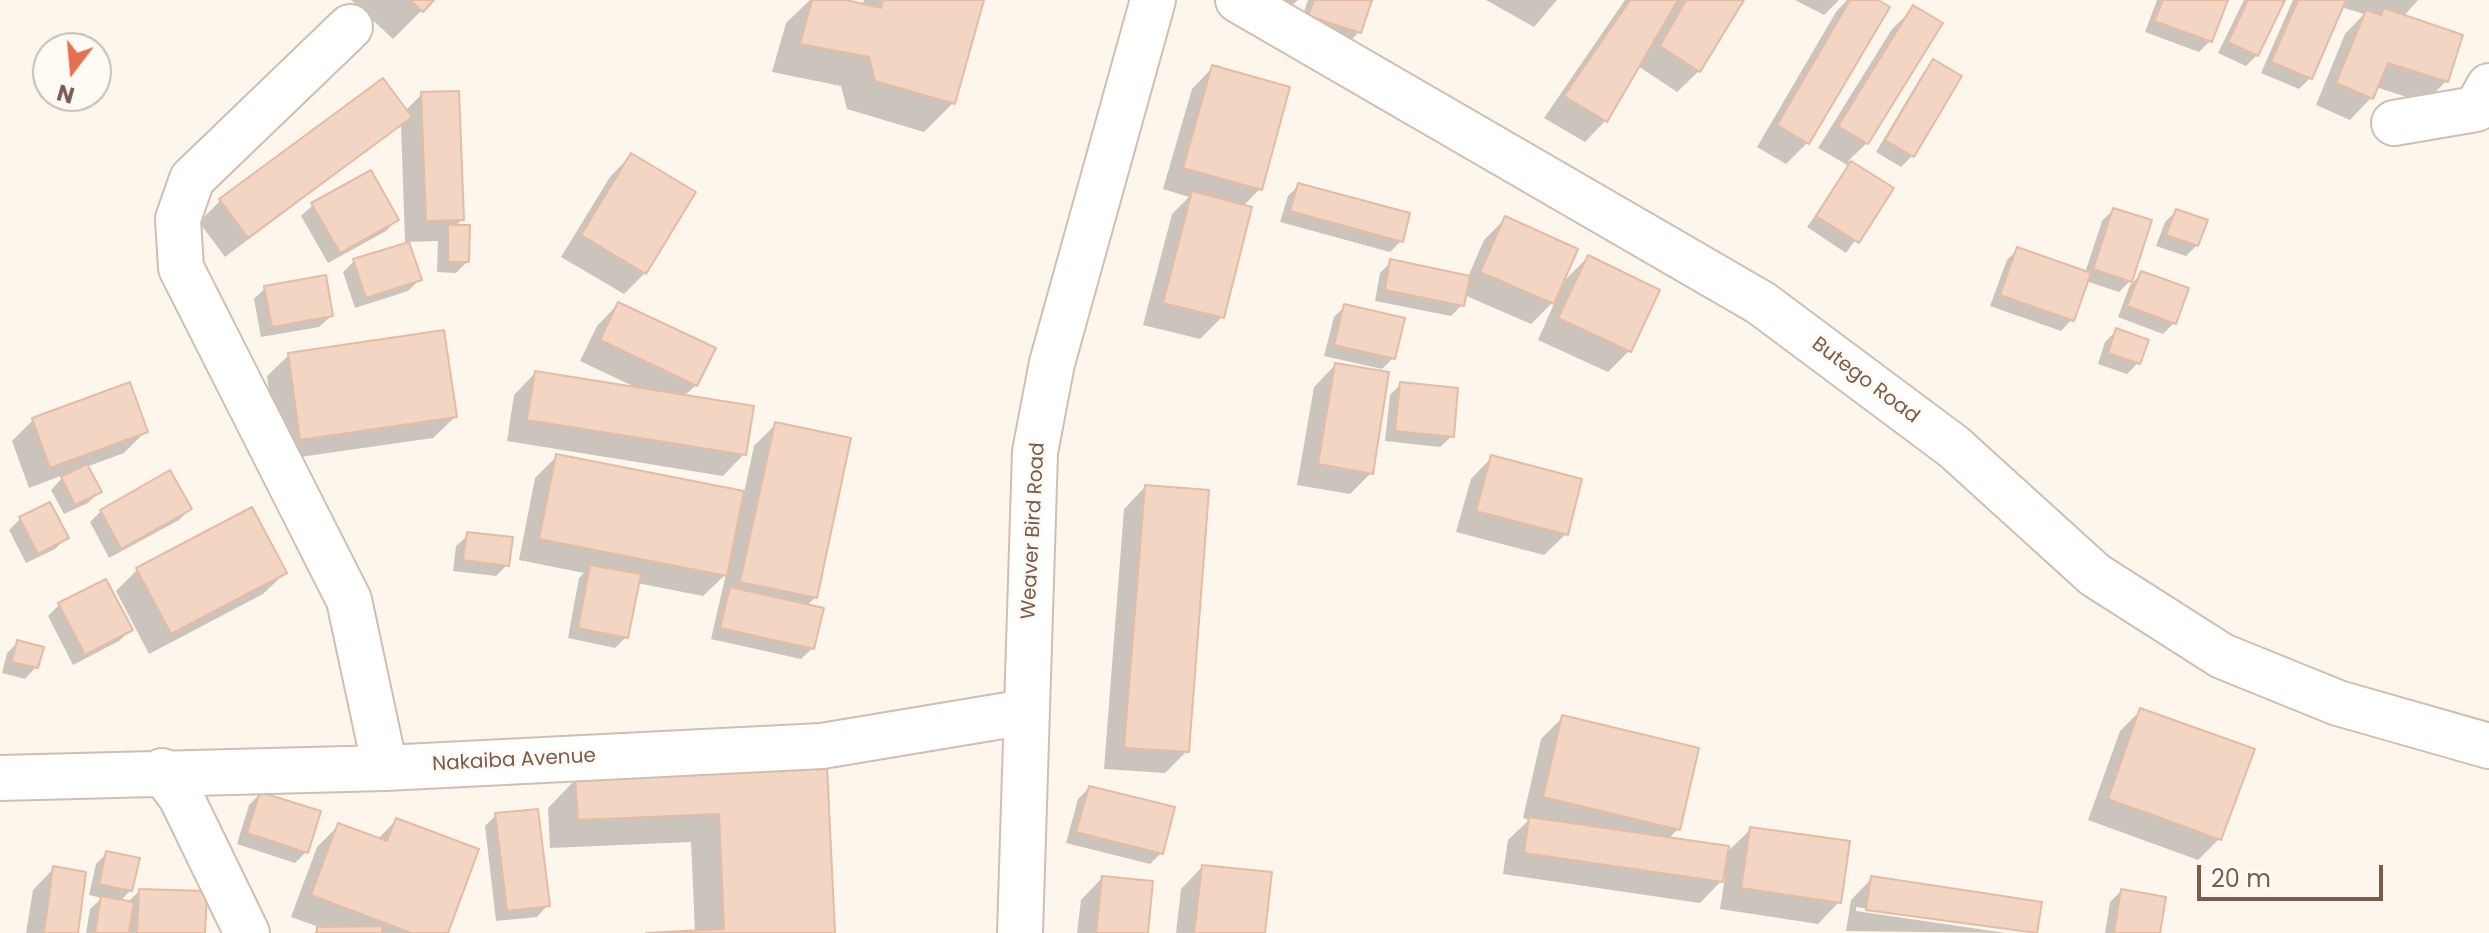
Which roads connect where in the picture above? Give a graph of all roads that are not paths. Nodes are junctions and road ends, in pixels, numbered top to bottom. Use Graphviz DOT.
graph roads {
  1 [pos="1153,0"];
  2 [pos="1238,0"];
  3 [pos="350,27"];
  4 [pos="2489,86"];
  5 [pos="2394,123"];
  6 [pos="1026,712"];
  7 [pos="2489,746"];
  8 [pos="385,768"];
  9 [pos="162,771"];
  10 [pos="0,778"];
  11 [pos="247,933"];
  12 [pos="1020,933"];
  1 -- 6 [label="street, Weaver Bird Road"];
  2 -- 7 [label="street, Butego Road"];
  3 -- 8 [label="street"];
  4 -- 5 [label="street"];
  6 -- 8 [label="street, Nakaiba Avenue"];
  6 -- 12 [label="street, Weaver Bird Road"];
  8 -- 9 [label="street, Nakaiba Avenue"];
  9 -- 10 [label="street, Nakaiba Avenue"];
  9 -- 11 [label="street"];
}
